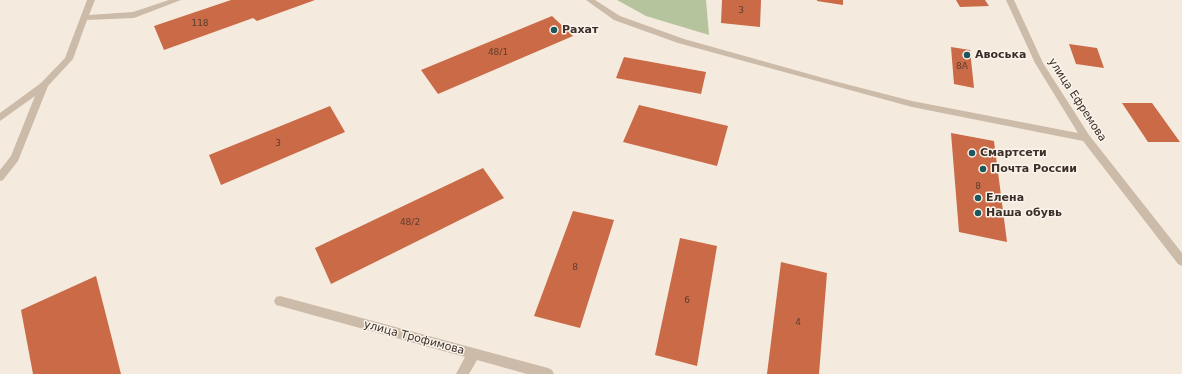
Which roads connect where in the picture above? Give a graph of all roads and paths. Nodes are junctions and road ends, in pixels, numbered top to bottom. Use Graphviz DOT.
graph roads {
  1 [pos="90,0"];
  2 [pos="177,0"];
  3 [pos="590,0"];
  4 [pos="1010,0"];
  5 [pos="83,18"];
  6 [pos="44,85"];
  7 [pos="0,118"];
  8 [pos="1086,138"];
  9 [pos="0,177"];
  10 [pos="1182,261"];
  11 [pos="280,301"];
  12 [pos="474,354"];
  13 [pos="462,374"];
  14 [pos="548,374"];
  1 -- 5 [label="street"];
  2 -- 5 [label="street"];
  3 -- 8 [label="street"];
  4 -- 8 [label="street, улица Ефремова"];
  5 -- 6 [label="street"];
  6 -- 7 [label="street"];
  6 -- 9 [label="street"];
  8 -- 10 [label="street, улица Ефремова"];
  11 -- 12 [label="street, улица Трофимова"];
  12 -- 13 [label="street"];
  12 -- 14 [label="street, улица Трофимова"];
}
